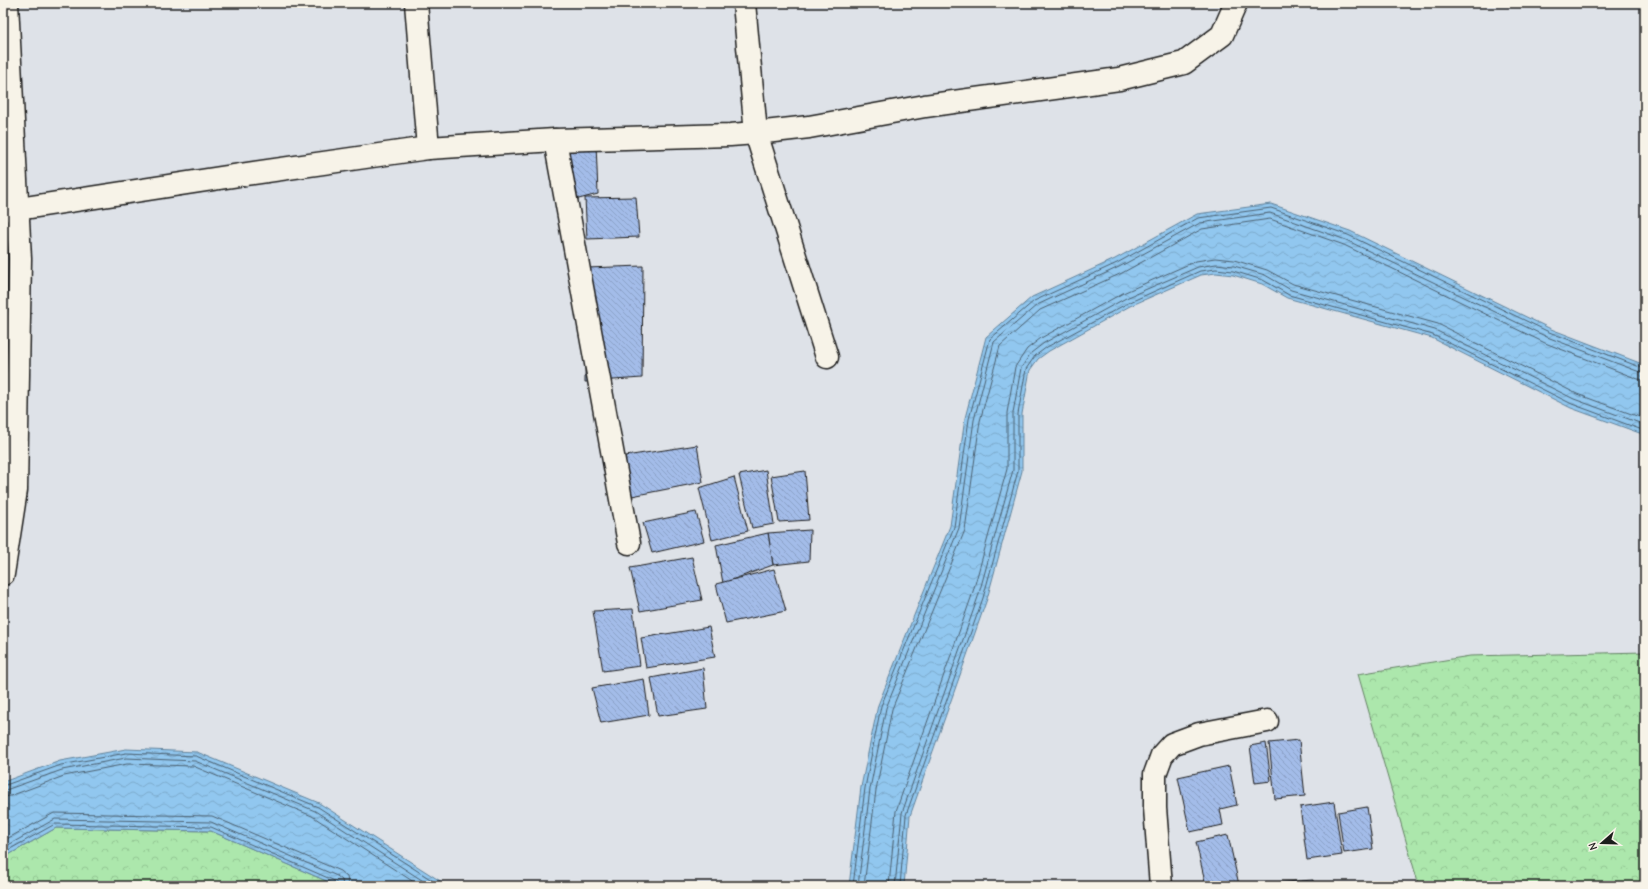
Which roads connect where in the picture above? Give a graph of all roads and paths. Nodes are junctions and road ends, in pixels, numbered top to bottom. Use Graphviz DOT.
graph roads {
  1 [pos="7,3"];
  2 [pos="416,3"];
  3 [pos="744,3"];
  4 [pos="1236,3"];
  5 [pos="756,133"];
  6 [pos="555,140"];
  7 [pos="428,148"];
  8 [pos="10,209"];
  9 [pos="827,357"];
  10 [pos="629,543"];
  11 [pos="3,574"];
  12 [pos="1267,721"];
  13 [pos="1161,886"];
  1 -- 8 [label="street"];
  2 -- 7 [label="street"];
  3 -- 5 [label="street"];
  4 -- 5 [label="street"];
  5 -- 6 [label="street"];
  5 -- 9 [label="street"];
  6 -- 7 [label="street"];
  6 -- 10 [label="street"];
  7 -- 8 [label="street"];
  8 -- 11 [label="street"];
  12 -- 13 [label="street"];
}
